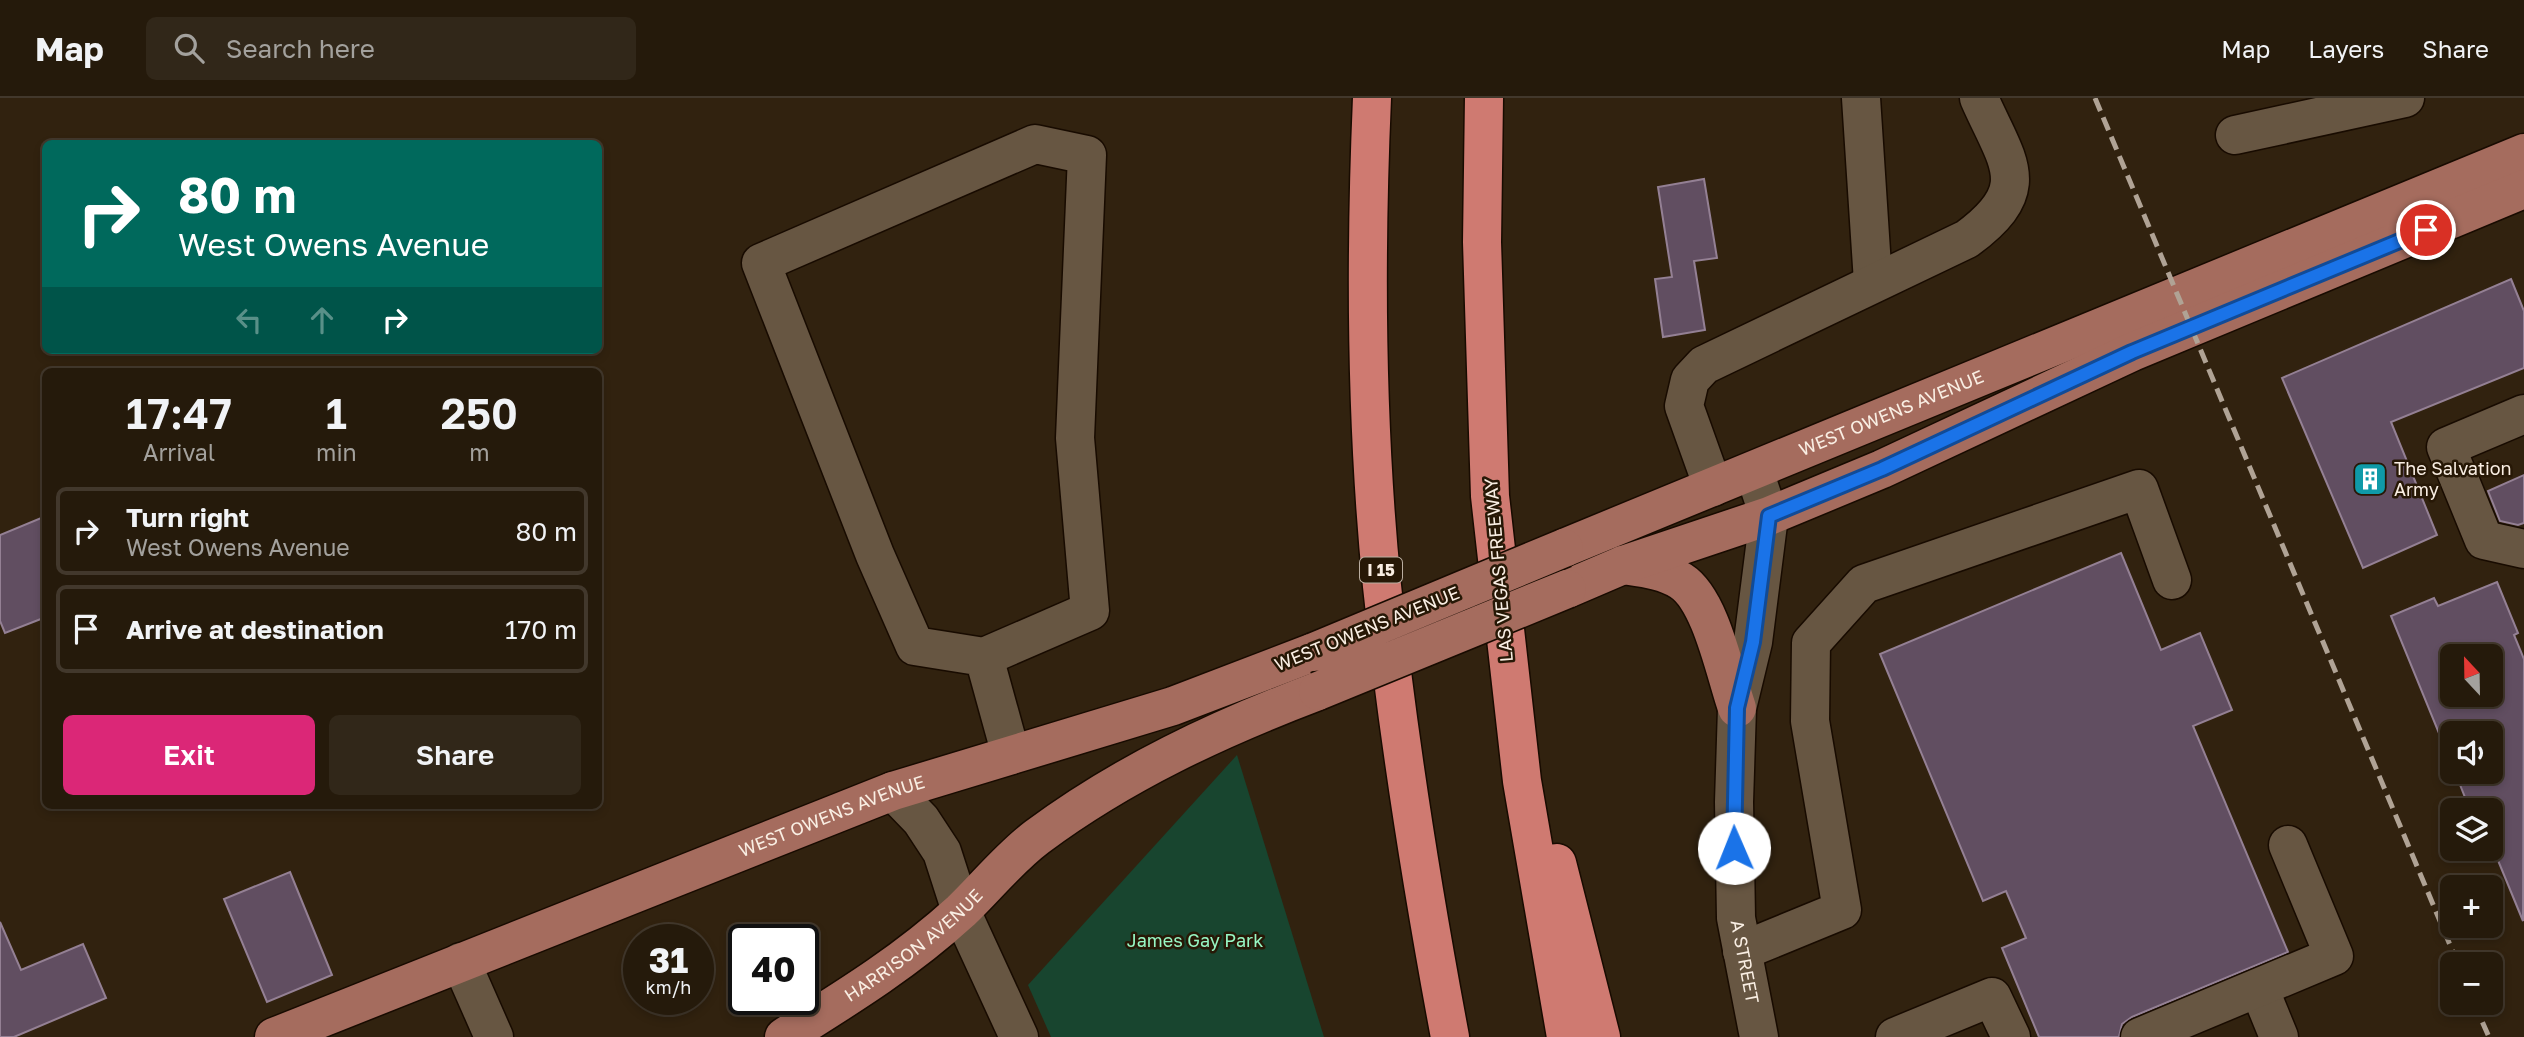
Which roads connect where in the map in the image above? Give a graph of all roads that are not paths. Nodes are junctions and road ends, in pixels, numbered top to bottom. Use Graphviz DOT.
graph roads {
  1 [pos="1372,98"];
  2 [pos="1484,98"];
  3 [pos="1861,98"];
  4 [pos="1979,98"];
  5 [pos="2405,98"];
  6 [pos="2235,135"];
  7 [pos="2524,153"];
  8 [pos="2524,189"];
  9 [pos="1873,282"];
  10 [pos="2524,414"];
  11 [pos="1755,471"];
  12 [pos="1713,487"];
  13 [pos="1769,516"];
  14 [pos="2524,549"];
  15 [pos="1623,565"];
  16 [pos="2172,580"];
  17 [pos="1505,646"];
  18 [pos="984,657"];
  19 [pos="1737,708"];
  20 [pos="1011,755"];
  21 [pos="893,791"];
  22 [pos="2288,845"];
  23 [pos="961,911"];
  24 [pos="1742,951"];
  25 [pos="461,962"];
  26 [pos="2259,988"];
  27 [pos="2269,1034"];
  28 [pos="274,1037"];
  29 [pos="494,1037"];
  30 [pos="785,1037"];
  31 [pos="1018,1037"];
  32 [pos="1450,1037"];
  33 [pos="1566,1037"];
  34 [pos="1601,1037"];
  35 [pos="1759,1037"];
  36 [pos="1895,1037"];
  37 [pos="2011,1037"];
  38 [pos="2140,1037"];
  1 -- 32 [label="highway, I 15"];
  2 -- 17 [label="highway, LAS VEGAS FREEWAY"];
  3 -- 9 [label="street"];
  4 -- 9 [label="street"];
  5 -- 6 [label="street"];
  7 -- 11 [label="main road, WEST OWENS AVENUE"];
  8 -- 13 [label="main road"];
  9 -- 12 [label="street"];
  10 -- 14 [label="street"];
  11 -- 12 [label="main road, WEST OWENS AVENUE"];
  11 -- 13 [label="street, A STREET"];
  12 -- 20 [label="main road, WEST OWENS AVENUE, bridge"];
  13 -- 15 [label="main road"];
  13 -- 19 [label="street, A STREET"];
  15 -- 19 [label="main road"];
  15 -- 23 [label="main road, HARRISON AVENUE, bridge"];
  16 -- 24 [label="street"];
  17 -- 33 [label="highway, LAS VEGAS FREEWAY"];
  17 -- 34 [label="highway"];
  18 -- 18 [label="street"];
  18 -- 20 [label="street"];
  19 -- 24 [label="street, A STREET"];
  20 -- 21 [label="main road, WEST OWENS AVENUE"];
  21 -- 23 [label="street"];
  21 -- 25 [label="main road, WEST OWENS AVENUE"];
  22 -- 26 [label="street"];
  23 -- 30 [label="main road, HARRISON AVENUE"];
  23 -- 31 [label="street"];
  24 -- 35 [label="street, A STREET"];
  25 -- 28 [label="main road, WEST OWENS AVENUE"];
  25 -- 29 [label="street"];
  26 -- 27 [label="street"];
  26 -- 38 [label="street"];
  36 -- 37 [label="street"];
}
